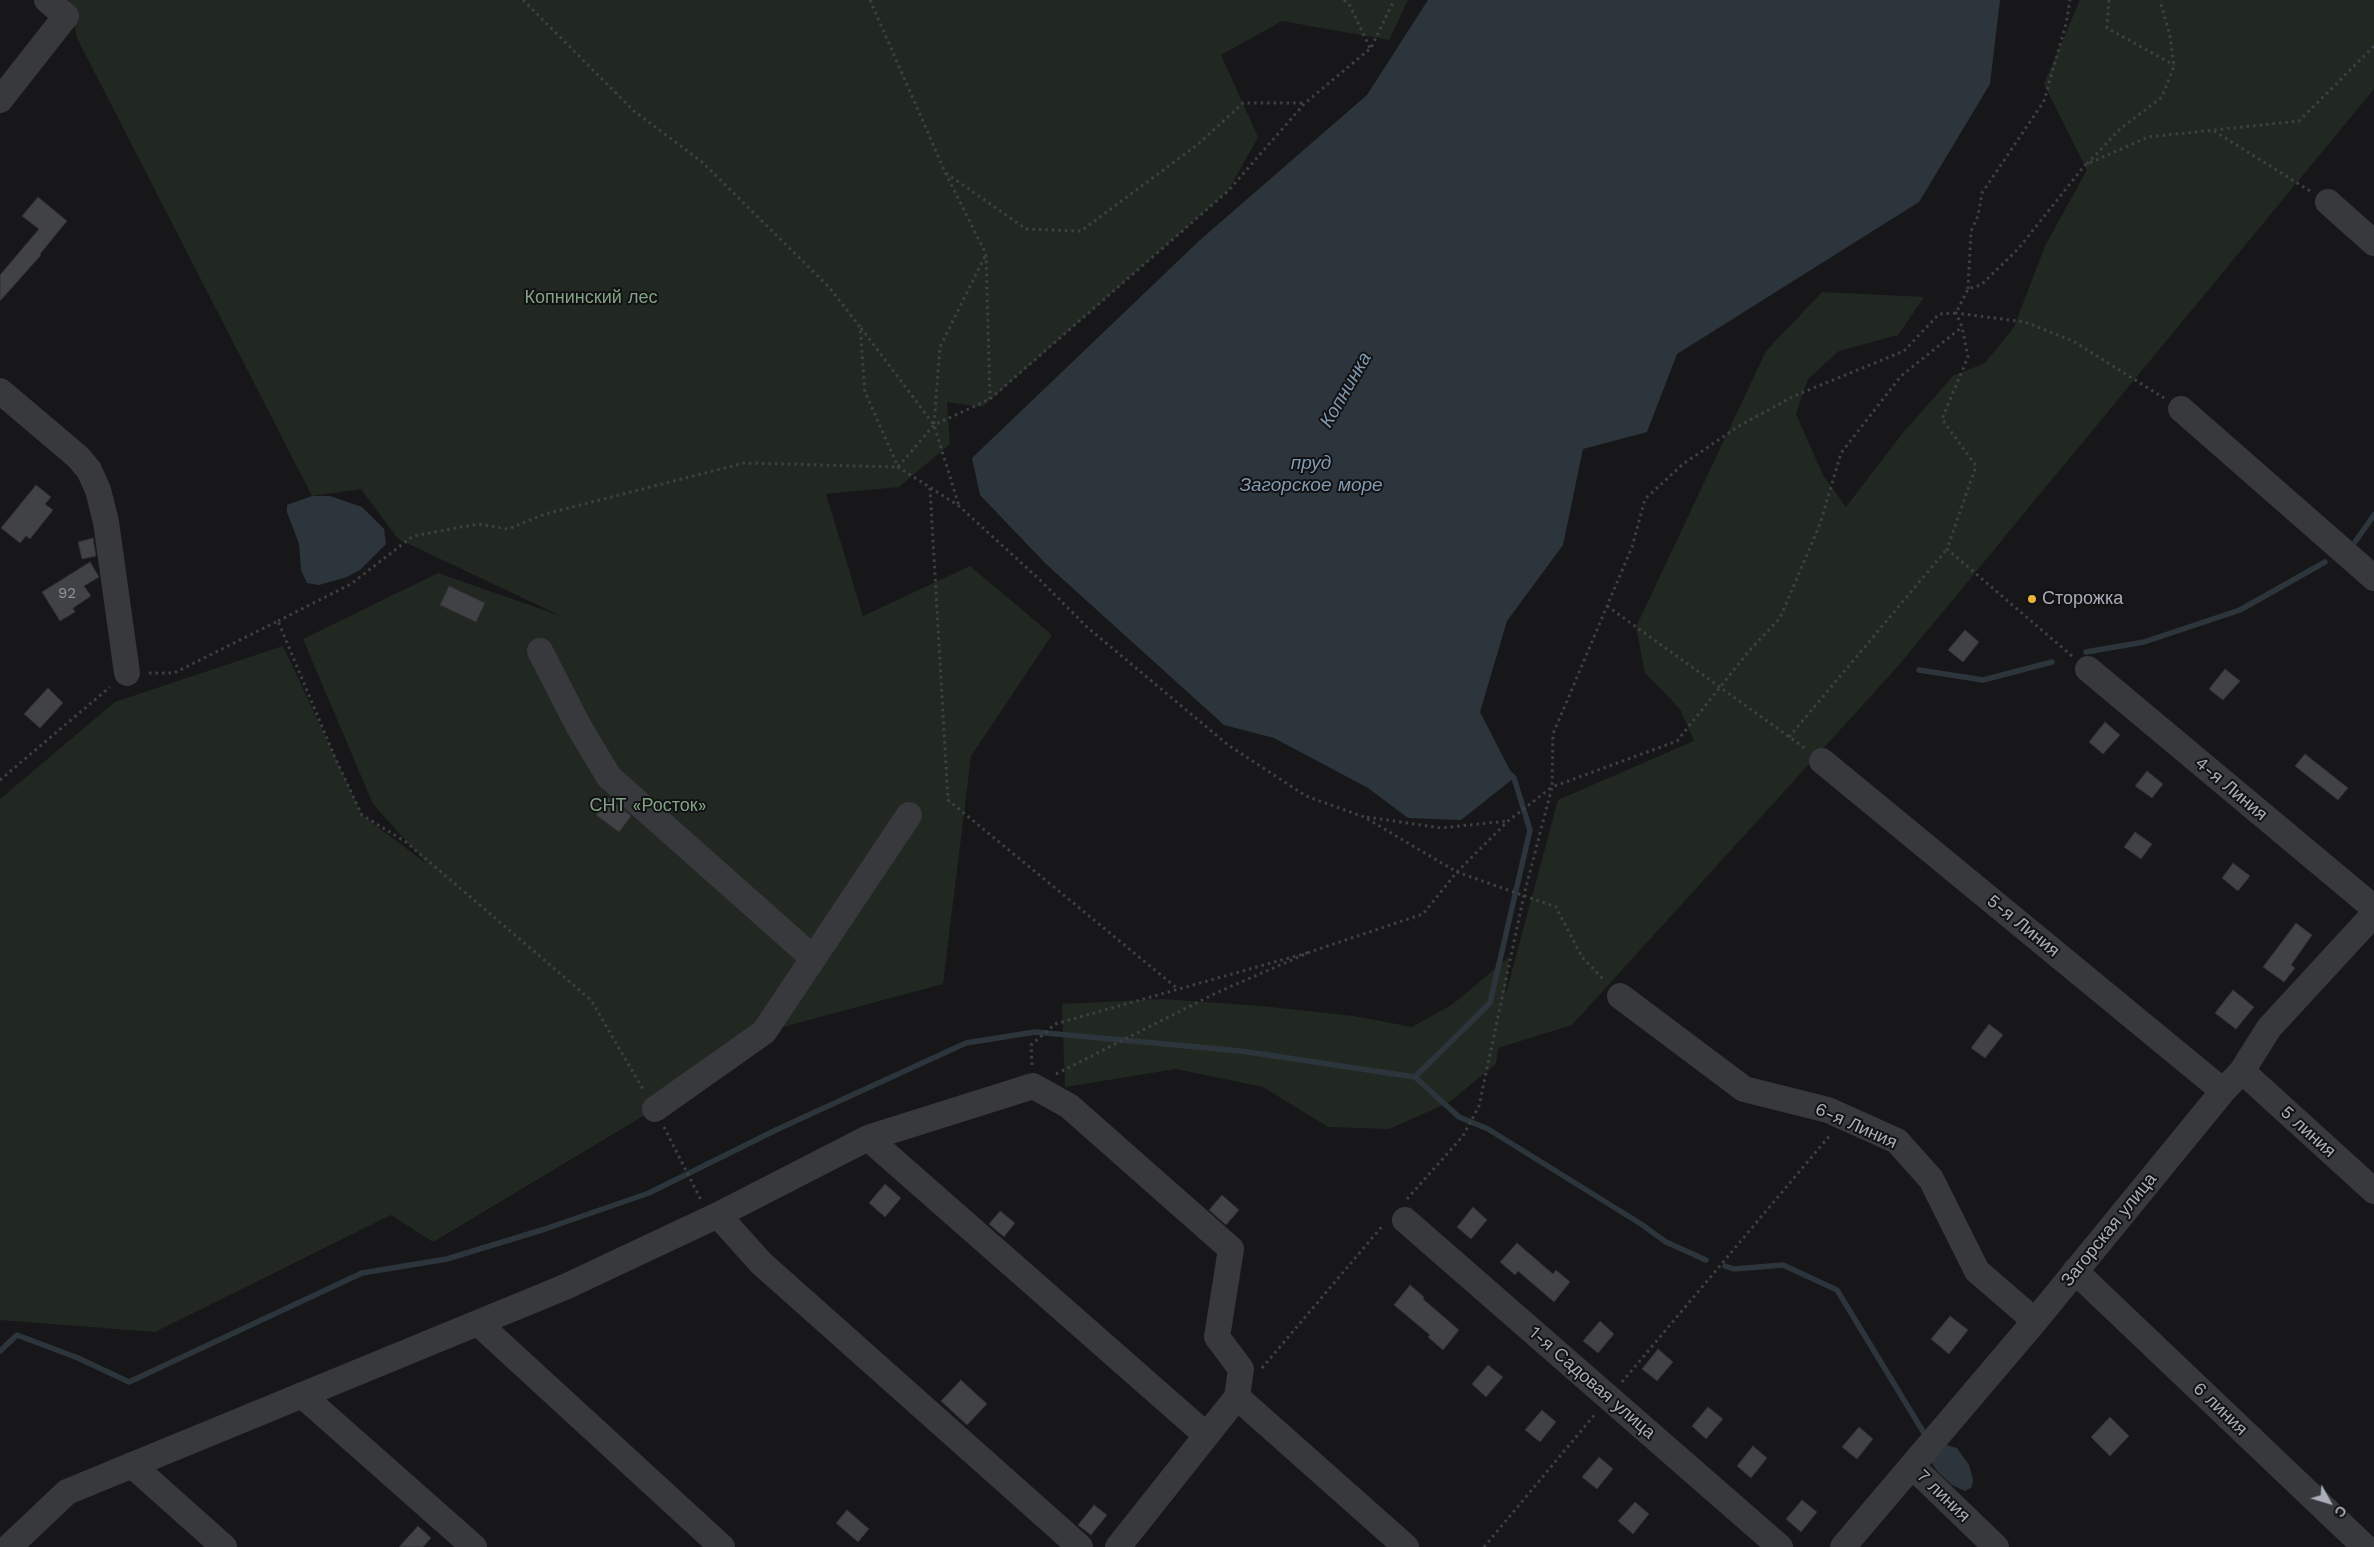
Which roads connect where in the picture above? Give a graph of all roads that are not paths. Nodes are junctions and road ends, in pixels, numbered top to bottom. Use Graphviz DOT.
graph roads {
  1 [pos="47,0"];
  2 [pos="0,100"];
  3 [pos="2328,202"];
  4 [pos="2374,243"];
  5 [pos="0,391"];
  6 [pos="2181,409"];
  7 [pos="2374,578"];
  8 [pos="540,651"];
  9 [pos="2088,669"];
  10 [pos="127,673"];
  11 [pos="1822,761"];
  12 [pos="909,815"];
  13 [pos="2374,908"];
  14 [pos="2374,914"];
  15 [pos="813,958"];
  16 [pos="1620,996"];
  17 [pos="2242,1072"];
  18 [pos="2223,1091"];
  19 [pos="655,1109"];
  20 [pos="868,1138"];
  21 [pos="2374,1191"];
  22 [pos="1399,1214"];
  23 [pos="718,1215"];
  24 [pos="2075,1271"];
  25 [pos="2035,1321"];
  26 [pos="478,1323"];
  27 [pos="302,1395"];
  28 [pos="1238,1397"];
  29 [pos="1206,1435"];
  30 [pos="132,1465"];
  31 [pos="1912,1466"];
  32 [pos="8,1547"];
  33 [pos="224,1547"];
  34 [pos="474,1547"];
  35 [pos="722,1547"];
  36 [pos="1080,1547"];
  37 [pos="1118,1547"];
  38 [pos="1406,1547"];
  39 [pos="1780,1547"];
  40 [pos="1843,1547"];
  41 [pos="1996,1547"];
  42 [pos="2365,1547"];
  1 -- 2 [label="street"];
  3 -- 4 [label="street"];
  5 -- 10 [label="street"];
  6 -- 7 [label="street"];
  8 -- 15 [label="street"];
  9 -- 13 [label="street, 4-я Линия"];
  11 -- 18 [label="street, 5-я Линия"];
  12 -- 15 [label="street"];
  14 -- 17 [label="street, Загорская улица"];
  15 -- 19 [label="street"];
  16 -- 25 [label="street, 6-я Линия"];
  17 -- 18 [label="street, Загорская улица"];
  17 -- 21 [label="street, 5 линия"];
  18 -- 24 [label="street, Загорская улица"];
  20 -- 23 [label="street"];
  20 -- 28 [label="street"];
  20 -- 29 [label="street"];
  22 -- 39 [label="street, 1-я Садовая улица"];
  23 -- 26 [label="street"];
  23 -- 36 [label="street"];
  24 -- 25 [label="street, Загорская улица"];
  24 -- 42 [label="street, 6 линия"];
  25 -- 31 [label="street, Загорская улица"];
  26 -- 27 [label="street"];
  26 -- 35 [label="street"];
  27 -- 30 [label="street"];
  27 -- 34 [label="street"];
  28 -- 29 [label="street"];
  28 -- 38 [label="street"];
  29 -- 37 [label="street"];
  30 -- 32 [label="street"];
  30 -- 33 [label="street"];
  31 -- 40 [label="street, Загорская улица"];
  31 -- 41 [label="street, 7 линия"];
}
